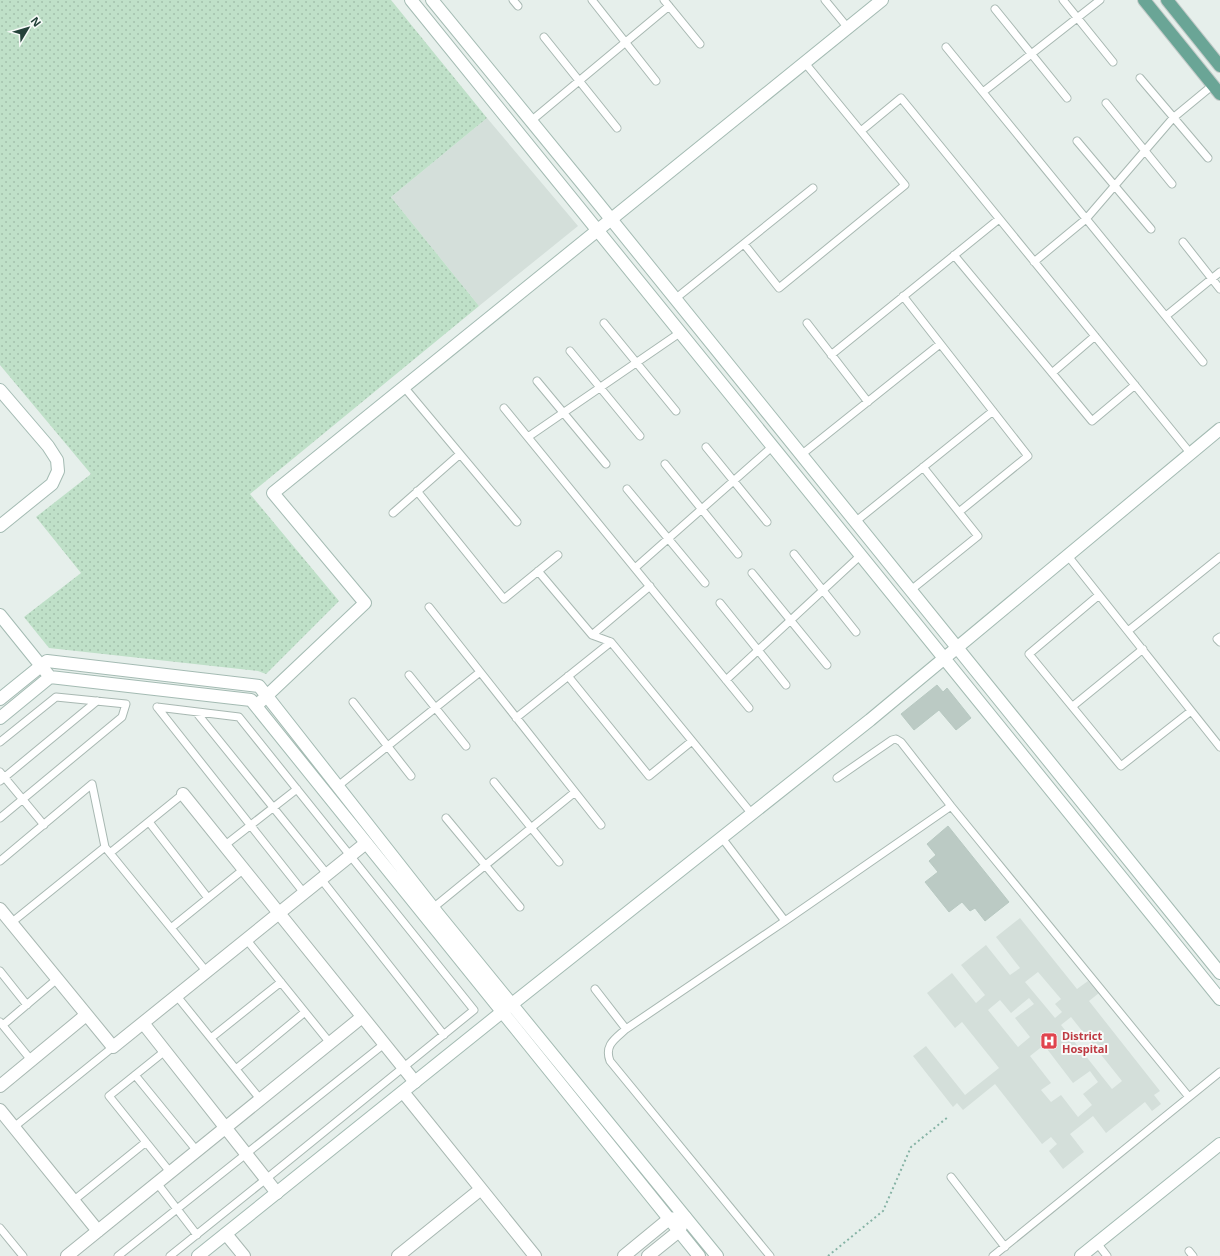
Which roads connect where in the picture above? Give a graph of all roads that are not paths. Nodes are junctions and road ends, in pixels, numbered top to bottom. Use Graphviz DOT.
graph roads {
  1 [pos="412,0"];
  2 [pos="513,0"];
  3 [pos="592,0"];
  4 [pos="664,0"];
  5 [pos="825,0"];
  6 [pos="882,0"];
  7 [pos="1063,0"];
  8 [pos="1100,0"];
  9 [pos="1144,0"];
  10 [pos="1167,0"];
  11 [pos="434,1"];
  12 [pos="518,6"];
  13 [pos="669,6"];
  14 [pos="995,9"];
  15 [pos="1077,18"];
  16 [pos="848,28"];
  17 [pos="544,38"];
  18 [pos="625,42"];
  19 [pos="700,44"];
  20 [pos="946,47"];
  21 [pos="1031,54"];
  22 [pos="1113,62"];
  23 [pos="805,63"];
  24 [pos="1220,66"];
  25 [pos="1140,78"];
  26 [pos="656,80"];
  27 [pos="579,81"];
  28 [pos="1217,89"];
  29 [pos="983,92"];
  30 [pos="1067,98"];
  31 [pos="1106,102"];
  32 [pos="1173,118"];
  33 [pos="531,121"];
  34 [pos="617,128"];
  35 [pos="861,131"];
  36 [pos="1077,141"];
  37 [pos="1145,151"];
  38 [pos="1208,158"];
  39 [pos="1172,184"];
  40 [pos="1115,186"];
  41 [pos="813,188"];
  42 [pos="999,218"];
  43 [pos="611,219"];
  44 [pos="1086,219"];
  45 [pos="1151,229"];
  46 [pos="598,230"];
  47 [pos="1183,242"];
  48 [pos="744,244"];
  49 [pos="954,255"];
  50 [pos="1034,262"];
  51 [pos="1220,272"];
  52 [pos="1212,279"];
  53 [pos="1220,289"];
  54 [pos="903,296"];
  55 [pos="675,299"];
  56 [pos="1166,316"];
  57 [pos="604,323"];
  58 [pos="807,323"];
  59 [pos="681,332"];
  60 [pos="1095,336"];
  61 [pos="940,344"];
  62 [pos="570,351"];
  63 [pos="831,355"];
  64 [pos="1203,362"];
  65 [pos="637,363"];
  66 [pos="1052,373"];
  67 [pos="538,381"];
  68 [pos="1135,385"];
  69 [pos="404,387"];
  70 [pos="600,388"];
  71 [pos="0,390"];
  72 [pos="868,402"];
  73 [pos="504,408"];
  74 [pos="676,411"];
  75 [pos="993,411"];
  76 [pos="564,413"];
  77 [pos="1220,429"];
  78 [pos="640,436"];
  79 [pos="528,437"];
  80 [pos="773,446"];
  81 [pos="706,447"];
  82 [pos="460,454"];
  83 [pos="1191,454"];
  84 [pos="801,455"];
  85 [pos="606,464"];
  86 [pos="665,464"];
  87 [pos="923,468"];
  88 [pos="734,481"];
  89 [pos="627,490"];
  90 [pos="417,491"];
  91 [pos="702,509"];
  92 [pos="393,512"];
  93 [pos="959,512"];
  94 [pos="517,522"];
  95 [pos="767,522"];
  96 [pos="855,522"];
  97 [pos="0,526"];
  98 [pos="668,539"];
  99 [pos="738,554"];
  100 [pos="794,554"];
  101 [pos="558,555"];
  102 [pos="861,555"];
  103 [pos="1068,556"];
  104 [pos="1220,557"];
  105 [pos="635,568"];
  106 [pos="538,571"];
  107 [pos="752,573"];
  108 [pos="705,583"];
  109 [pos="650,586"];
  110 [pos="823,590"];
  111 [pos="910,590"];
  112 [pos="1100,595"];
  113 [pos="720,603"];
  114 [pos="429,607"];
  115 [pos="0,614"];
  116 [pos="791,620"];
  117 [pos="1128,631"];
  118 [pos="856,632"];
  119 [pos="592,635"];
  120 [pos="1220,636"];
  121 [pos="611,642"];
  122 [pos="1220,642"];
  123 [pos="957,648"];
  124 [pos="1143,649"];
  125 [pos="758,651"];
  126 [pos="945,658"];
  127 [pos="826,665"];
  128 [pos="41,666"];
  129 [pos="480,672"];
  130 [pos="409,675"];
  131 [pos="568,676"];
  132 [pos="50,677"];
  133 [pos="726,680"];
  134 [pos="786,686"];
  135 [pos="267,696"];
  136 [pos="0,699"];
  137 [pos="97,701"];
  138 [pos="353,702"];
  139 [pos="256,706"];
  140 [pos="1073,706"];
  141 [pos="436,708"];
  142 [pos="749,708"];
  143 [pos="1192,711"];
  144 [pos="196,712"];
  145 [pos="0,718"];
  146 [pos="516,718"];
  147 [pos="692,741"];
  148 [pos="0,742"];
  149 [pos="388,746"];
  150 [pos="466,746"];
  151 [pos="1220,747"];
  152 [pos="411,776"];
  153 [pos="2,777"];
  154 [pos="838,778"];
  155 [pos="494,782"];
  156 [pos="338,786"];
  157 [pos="297,789"];
  158 [pos="575,792"];
  159 [pos="183,794"];
  160 [pos="23,800"];
  161 [pos="951,806"];
  162 [pos="273,808"];
  163 [pos="752,814"];
  164 [pos="0,818"];
  165 [pos="446,818"];
  166 [pos="149,822"];
  167 [pos="44,825"];
  168 [pos="250,825"];
  169 [pos="601,825"];
  170 [pos="531,828"];
  171 [pos="722,838"];
  172 [pos="366,843"];
  173 [pos="224,846"];
  174 [pos="105,847"];
  175 [pos="110,853"];
  176 [pos="350,856"];
  177 [pos="0,861"];
  178 [pos="559,862"];
  179 [pos="485,865"];
  180 [pos="244,869"];
  181 [pos="324,877"];
  182 [pos="304,893"];
  183 [pos="208,898"];
  184 [pos="520,907"];
  185 [pos="433,908"];
  186 [pos="1,912"];
  187 [pos="279,913"];
  188 [pos="785,921"];
  189 [pos="11,923"];
  190 [pos="171,928"];
  191 [pos="246,939"];
  192 [pos="0,971"];
  193 [pos="206,971"];
  194 [pos="1220,973"];
  195 [pos="57,979"];
  196 [pos="281,982"];
  197 [pos="594,989"];
  198 [pos="176,995"];
  199 [pos="1220,999"];
  200 [pos="27,1005"];
  201 [pos="507,1008"];
  202 [pos="305,1012"];
  203 [pos="86,1015"];
  204 [pos="362,1017"];
  205 [pos="143,1023"];
  206 [pos="1,1024"];
  207 [pos="626,1029"];
  208 [pos="444,1034"];
  209 [pos="210,1038"];
  210 [pos="330,1043"];
  211 [pos="384,1044"];
  212 [pos="113,1047"];
  213 [pos="165,1051"];
  214 [pos="31,1060"];
  215 [pos="403,1068"];
  216 [pos="236,1069"];
  217 [pos="1220,1072"];
  218 [pos="135,1074"];
  219 [pos="415,1082"];
  220 [pos="0,1086"];
  221 [pos="403,1092"];
  222 [pos="1189,1097"];
  223 [pos="260,1100"];
  224 [pos="0,1110"];
  225 [pos="14,1127"];
  226 [pos="226,1128"];
  227 [pos="146,1142"];
  228 [pos="1220,1144"];
  229 [pos="197,1150"];
  230 [pos="246,1153"];
  231 [pos="170,1172"];
  232 [pos="951,1177"];
  233 [pos="266,1179"];
  234 [pos="157,1183"];
  235 [pos="481,1189"];
  236 [pos="277,1192"];
  237 [pos="73,1200"];
  238 [pos="177,1209"];
  239 [pos="685,1217"];
  240 [pos="669,1219"];
  241 [pos="0,1228"];
  242 [pos="98,1231"];
  243 [pos="678,1231"];
  244 [pos="226,1234"];
  245 [pos="197,1235"];
  246 [pos="1097,1243"];
  247 [pos="1005,1247"];
  248 [pos="23,1256"];
  249 [pos="67,1256"];
  250 [pos="118,1256"];
  251 [pos="170,1256"];
  252 [pos="198,1256"];
  253 [pos="244,1256"];
  254 [pos="398,1256"];
  255 [pos="535,1256"];
  256 [pos="624,1256"];
  257 [pos="648,1256"];
  258 [pos="699,1256"];
  259 [pos="716,1256"];
  260 [pos="770,1256"];
  261 [pos="993,1256"];
  262 [pos="1081,1256"];
  263 [pos="1108,1256"];
  1 -- 46 [label="street"];
  2 -- 12 [label="lane"];
  3 -- 18 [label="lane"];
  4 -- 13 [label="lane"];
  5 -- 16 [label="lane"];
  6 -- 16 [label="street"];
  7 -- 15 [label="lane"];
  8 -- 15 [label="lane"];
  9 -- 28 [label="main road"];
  10 -- 24 [label="main road"];
  11 -- 33 [label="street"];
  13 -- 18 [label="lane"];
  13 -- 19 [label="lane"];
  14 -- 21 [label="lane"];
  15 -- 21 [label="lane"];
  15 -- 22 [label="lane"];
  16 -- 23 [label="street"];
  17 -- 27 [label="lane"];
  18 -- 26 [label="lane"];
  18 -- 27 [label="lane"];
  20 -- 29 [label="lane"];
  21 -- 29 [label="lane"];
  21 -- 30 [label="lane"];
  23 -- 35 [label="lane"];
  23 -- 43 [label="street"];
  25 -- 32 [label="lane"];
  27 -- 33 [label="lane"];
  27 -- 34 [label="lane"];
  28 -- 32 [label="lane"];
  29 -- 44 [label="lane"];
  31 -- 37 [label="lane"];
  32 -- 37 [label="lane"];
  32 -- 38 [label="lane"];
  33 -- 43 [label="street"];
  35 -- 42 [label="lane"];
  35 -- 48 [label="lane"];
  36 -- 40 [label="lane"];
  37 -- 39 [label="lane"];
  37 -- 40 [label="lane"];
  40 -- 44 [label="lane"];
  40 -- 45 [label="lane"];
  41 -- 48 [label="lane"];
  42 -- 49 [label="lane"];
  42 -- 50 [label="lane"];
  43 -- 46 [label="street"];
  43 -- 55 [label="street"];
  44 -- 50 [label="lane"];
  44 -- 56 [label="lane"];
  46 -- 59 [label="street"];
  46 -- 69 [label="street"];
  47 -- 52 [label="lane"];
  48 -- 55 [label="lane"];
  49 -- 54 [label="lane"];
  49 -- 66 [label="lane"];
  50 -- 60 [label="lane"];
  51 -- 52 [label="lane"];
  52 -- 53 [label="lane"];
  52 -- 56 [label="lane"];
  54 -- 61 [label="lane"];
  54 -- 63 [label="lane"];
  55 -- 84 [label="street"];
  56 -- 64 [label="lane"];
  57 -- 65 [label="lane"];
  58 -- 63 [label="lane"];
  59 -- 65 [label="lane"];
  59 -- 80 [label="street"];
  60 -- 66 [label="lane"];
  60 -- 68 [label="lane"];
  61 -- 72 [label="lane"];
  61 -- 75 [label="lane"];
  62 -- 70 [label="lane"];
  63 -- 72 [label="lane"];
  65 -- 70 [label="lane"];
  65 -- 74 [label="lane"];
  66 -- 68 [label="lane"];
  67 -- 76 [label="lane"];
  68 -- 83 [label="lane"];
  69 -- 82 [label="lane"];
  69 -- 135 [label="street"];
  70 -- 76 [label="lane"];
  70 -- 78 [label="lane"];
  71 -- 97 [label="street"];
  72 -- 84 [label="lane"];
  73 -- 79 [label="lane"];
  75 -- 87 [label="lane"];
  75 -- 93 [label="lane"];
  76 -- 79 [label="lane"];
  76 -- 85 [label="lane"];
  77 -- 83 [label="street"];
  79 -- 105 [label="lane"];
  80 -- 88 [label="lane"];
  80 -- 102 [label="street"];
  81 -- 88 [label="lane"];
  82 -- 90 [label="lane"];
  82 -- 94 [label="lane"];
  83 -- 103 [label="street"];
  84 -- 96 [label="street"];
  86 -- 91 [label="lane"];
  87 -- 93 [label="lane"];
  87 -- 96 [label="lane"];
  88 -- 91 [label="lane"];
  88 -- 95 [label="lane"];
  89 -- 98 [label="lane"];
  90 -- 92 [label="lane"];
  90 -- 106 [label="lane"];
  91 -- 98 [label="lane"];
  91 -- 99 [label="lane"];
  93 -- 111 [label="lane"];
  96 -- 111 [label="street"];
  98 -- 105 [label="lane"];
  98 -- 108 [label="lane"];
  100 -- 110 [label="lane"];
  101 -- 106 [label="lane"];
  102 -- 110 [label="lane"];
  102 -- 126 [label="street"];
  103 -- 112 [label="lane"];
  103 -- 123 [label="street"];
  104 -- 117 [label="lane"];
  105 -- 109 [label="lane"];
  106 -- 119 [label="lane"];
  107 -- 116 [label="lane"];
  109 -- 119 [label="lane"];
  109 -- 133 [label="lane"];
  110 -- 116 [label="lane"];
  110 -- 118 [label="lane"];
  111 -- 123 [label="street"];
  112 -- 117 [label="lane"];
  112 -- 140 [label="lane"];
  113 -- 125 [label="lane"];
  114 -- 129 [label="lane"];
  115 -- 128 [label="street"];
  116 -- 125 [label="lane"];
  116 -- 127 [label="lane"];
  117 -- 124 [label="lane"];
  119 -- 121 [label="lane"];
  120 -- 122 [label="lane"];
  121 -- 131 [label="lane"];
  121 -- 147 [label="lane"];
  123 -- 126 [label="street"];
  123 -- 194 [label="street"];
  124 -- 140 [label="lane"];
  124 -- 143 [label="lane"];
  125 -- 133 [label="lane"];
  125 -- 134 [label="lane"];
  126 -- 163 [label="street"];
  126 -- 199 [label="street"];
  128 -- 132 [label="street"];
  128 -- 135 [label="street"];
  128 -- 136 [label="street"];
  129 -- 141 [label="lane"];
  129 -- 146 [label="lane"];
  130 -- 141 [label="lane"];
  131 -- 146 [label="lane"];
  131 -- 147 [label="lane"];
  132 -- 139 [label="street"];
  132 -- 145 [label="street"];
  133 -- 142 [label="lane"];
  135 -- 139 [label="street"];
  135 -- 156 [label="street"];
  137 -- 148 [label="lane"];
  137 -- 153 [label="lane"];
  137 -- 160 [label="lane"];
  138 -- 149 [label="lane"];
  139 -- 172 [label="street"];
  140 -- 143 [label="lane"];
  141 -- 149 [label="lane"];
  141 -- 150 [label="lane"];
  143 -- 151 [label="lane"];
  144 -- 157 [label="lane"];
  144 -- 162 [label="lane"];
  144 -- 168 [label="lane"];
  146 -- 158 [label="lane"];
  147 -- 163 [label="lane"];
  149 -- 152 [label="lane"];
  149 -- 156 [label="lane"];
  153 -- 160 [label="lane"];
  154 -- 161 [label="lane"];
  155 -- 170 [label="lane"];
  156 -- 185 [label="street"];
  157 -- 162 [label="lane"];
  157 -- 176 [label="lane"];
  158 -- 169 [label="lane"];
  158 -- 170 [label="lane"];
  159 -- 166 [label="lane"];
  159 -- 173 [label="street"];
  160 -- 164 [label="lane"];
  160 -- 167 [label="lane"];
  161 -- 188 [label="lane"];
  161 -- 222 [label="lane"];
  162 -- 168 [label="lane"];
  162 -- 181 [label="lane"];
  163 -- 171 [label="street"];
  165 -- 179 [label="lane"];
  166 -- 175 [label="lane"];
  166 -- 183 [label="lane"];
  167 -- 174 [label="lane"];
  167 -- 177 [label="lane"];
  168 -- 173 [label="lane"];
  168 -- 182 [label="lane"];
  170 -- 178 [label="lane"];
  170 -- 179 [label="lane"];
  171 -- 188 [label="lane"];
  171 -- 201 [label="street"];
  172 -- 176 [label="street"];
  172 -- 201 [label="street"];
  173 -- 180 [label="street"];
  174 -- 175 [label="lane"];
  174 -- 189 [label="lane"];
  175 -- 190 [label="lane"];
  176 -- 181 [label="street"];
  176 -- 208 [label="lane"];
  179 -- 184 [label="lane"];
  179 -- 185 [label="lane"];
  180 -- 183 [label="lane"];
  180 -- 187 [label="street"];
  181 -- 182 [label="street"];
  181 -- 208 [label="lane"];
  182 -- 187 [label="street"];
  183 -- 190 [label="lane"];
  185 -- 201 [label="street"];
  186 -- 189 [label="street"];
  187 -- 191 [label="street"];
  187 -- 204 [label="street"];
  188 -- 207 [label="lane"];
  189 -- 195 [label="street"];
  190 -- 193 [label="lane"];
  191 -- 193 [label="street"];
  191 -- 196 [label="lane"];
  192 -- 200 [label="lane"];
  193 -- 198 [label="street"];
  195 -- 200 [label="lane"];
  195 -- 203 [label="street"];
  196 -- 202 [label="lane"];
  196 -- 209 [label="lane"];
  197 -- 207 [label="lane"];
  198 -- 205 [label="street"];
  198 -- 209 [label="lane"];
  200 -- 206 [label="lane"];
  201 -- 219 [label="street"];
  201 -- 239 [label="street"];
  201 -- 240 [label="street"];
  202 -- 210 [label="lane"];
  202 -- 216 [label="lane"];
  203 -- 212 [label="street"];
  203 -- 214 [label="street"];
  204 -- 210 [label="street"];
  204 -- 211 [label="street"];
  205 -- 212 [label="street"];
  205 -- 213 [label="street"];
  206 -- 214 [label="lane"];
  207 -- 260 [label="lane"];
  208 -- 215 [label="lane"];
  209 -- 216 [label="lane"];
  210 -- 223 [label="street"];
  211 -- 215 [label="street"];
  211 -- 230 [label="lane"];
  212 -- 225 [label="lane"];
  213 -- 218 [label="lane"];
  213 -- 226 [label="street"];
  214 -- 220 [label="street"];
  215 -- 219 [label="street"];
  215 -- 233 [label="lane"];
  216 -- 223 [label="lane"];
  217 -- 222 [label="lane"];
  218 -- 227 [label="lane"];
  218 -- 229 [label="lane"];
  219 -- 221 [label="street"];
  221 -- 235 [label="street"];
  221 -- 236 [label="street"];
  222 -- 247 [label="lane"];
  223 -- 226 [label="street"];
  224 -- 225 [label="street"];
  225 -- 237 [label="street"];
  226 -- 229 [label="street"];
  226 -- 230 [label="street"];
  227 -- 231 [label="lane"];
  227 -- 237 [label="lane"];
  228 -- 246 [label="street"];
  229 -- 231 [label="street"];
  230 -- 233 [label="street"];
  230 -- 238 [label="lane"];
  231 -- 234 [label="street"];
  232 -- 247 [label="lane"];
  233 -- 236 [label="street"];
  233 -- 245 [label="lane"];
  234 -- 238 [label="lane"];
  234 -- 242 [label="street"];
  235 -- 254 [label="street"];
  235 -- 255 [label="street"];
  236 -- 244 [label="street"];
  237 -- 242 [label="street"];
  238 -- 245 [label="lane"];
  238 -- 250 [label="lane"];
  239 -- 240 [label="street"];
  239 -- 243 [label="street"];
  239 -- 259 [label="street"];
  240 -- 243 [label="street"];
  240 -- 256 [label="street"];
  241 -- 248 [label="lane"];
  242 -- 249 [label="street"];
  243 -- 257 [label="street"];
  243 -- 258 [label="street"];
  244 -- 252 [label="street"];
  244 -- 253 [label="street"];
  245 -- 251 [label="lane"];
  246 -- 262 [label="street"];
  246 -- 263 [label="lane"];
  247 -- 261 [label="lane"];
}
